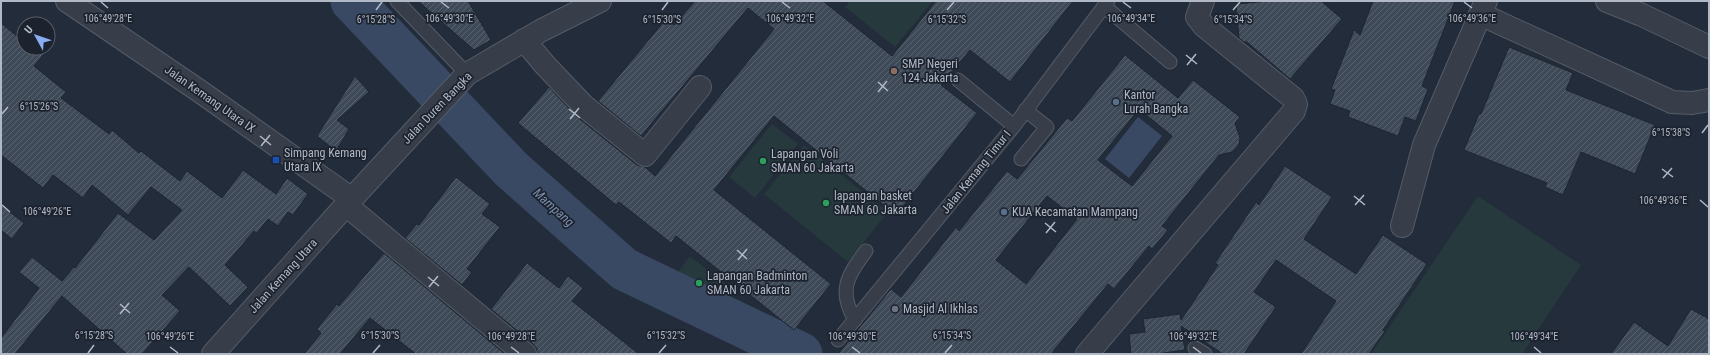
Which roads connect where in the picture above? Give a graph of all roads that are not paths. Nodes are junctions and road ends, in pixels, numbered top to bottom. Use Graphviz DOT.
graph roads {
  1 [pos="67,1"];
  2 [pos="397,1"];
  3 [pos="600,1"];
  4 [pos="1203,1"];
  5 [pos="1607,1"];
  6 [pos="1106,4"];
  7 [pos="1483,8"];
  8 [pos="524,40"];
  9 [pos="1709,46"];
  10 [pos="1170,62"];
  11 [pos="464,77"];
  12 [pos="958,80"];
  13 [pos="700,87"];
  14 [pos="1709,100"];
  15 [pos="1025,110"];
  16 [pos="1014,126"];
  17 [pos="1021,159"];
  18 [pos="349,202"];
  19 [pos="1402,226"];
  20 [pos="866,251"];
  21 [pos="855,320"];
  22 [pos="838,340"];
  23 [pos="213,354"];
  24 [pos="524,354"];
  25 [pos="1087,354"];
  1 -- 18 [label="street, Jalan Kemang Utara IX"];
  2 -- 11 [label="lane"];
  3 -- 8 [label="street, Jalan Duren Bangka"];
  4 -- 25 [label="street"];
  5 -- 9 [label="street"];
  6 -- 10 [label="lane"];
  6 -- 15 [label="lane, Jalan Kemang Timur I"];
  7 -- 14 [label="street"];
  7 -- 19 [label="street"];
  8 -- 11 [label="street, Jalan Duren Bangka"];
  8 -- 13 [label="street"];
  11 -- 18 [label="street, Jalan Duren Bangka"];
  12 -- 16 [label="lane"];
  15 -- 16 [label="lane, Jalan Kemang Timur I"];
  15 -- 17 [label="lane"];
  16 -- 21 [label="lane, Jalan Kemang Timur I"];
  18 -- 23 [label="street, Jalan Kemang Utara"];
  18 -- 24 [label="street, Jalan Kemang Utara IX"];
  20 -- 21 [label="lane"];
  21 -- 22 [label="lane, Jalan Kemang Timur I"];
}
